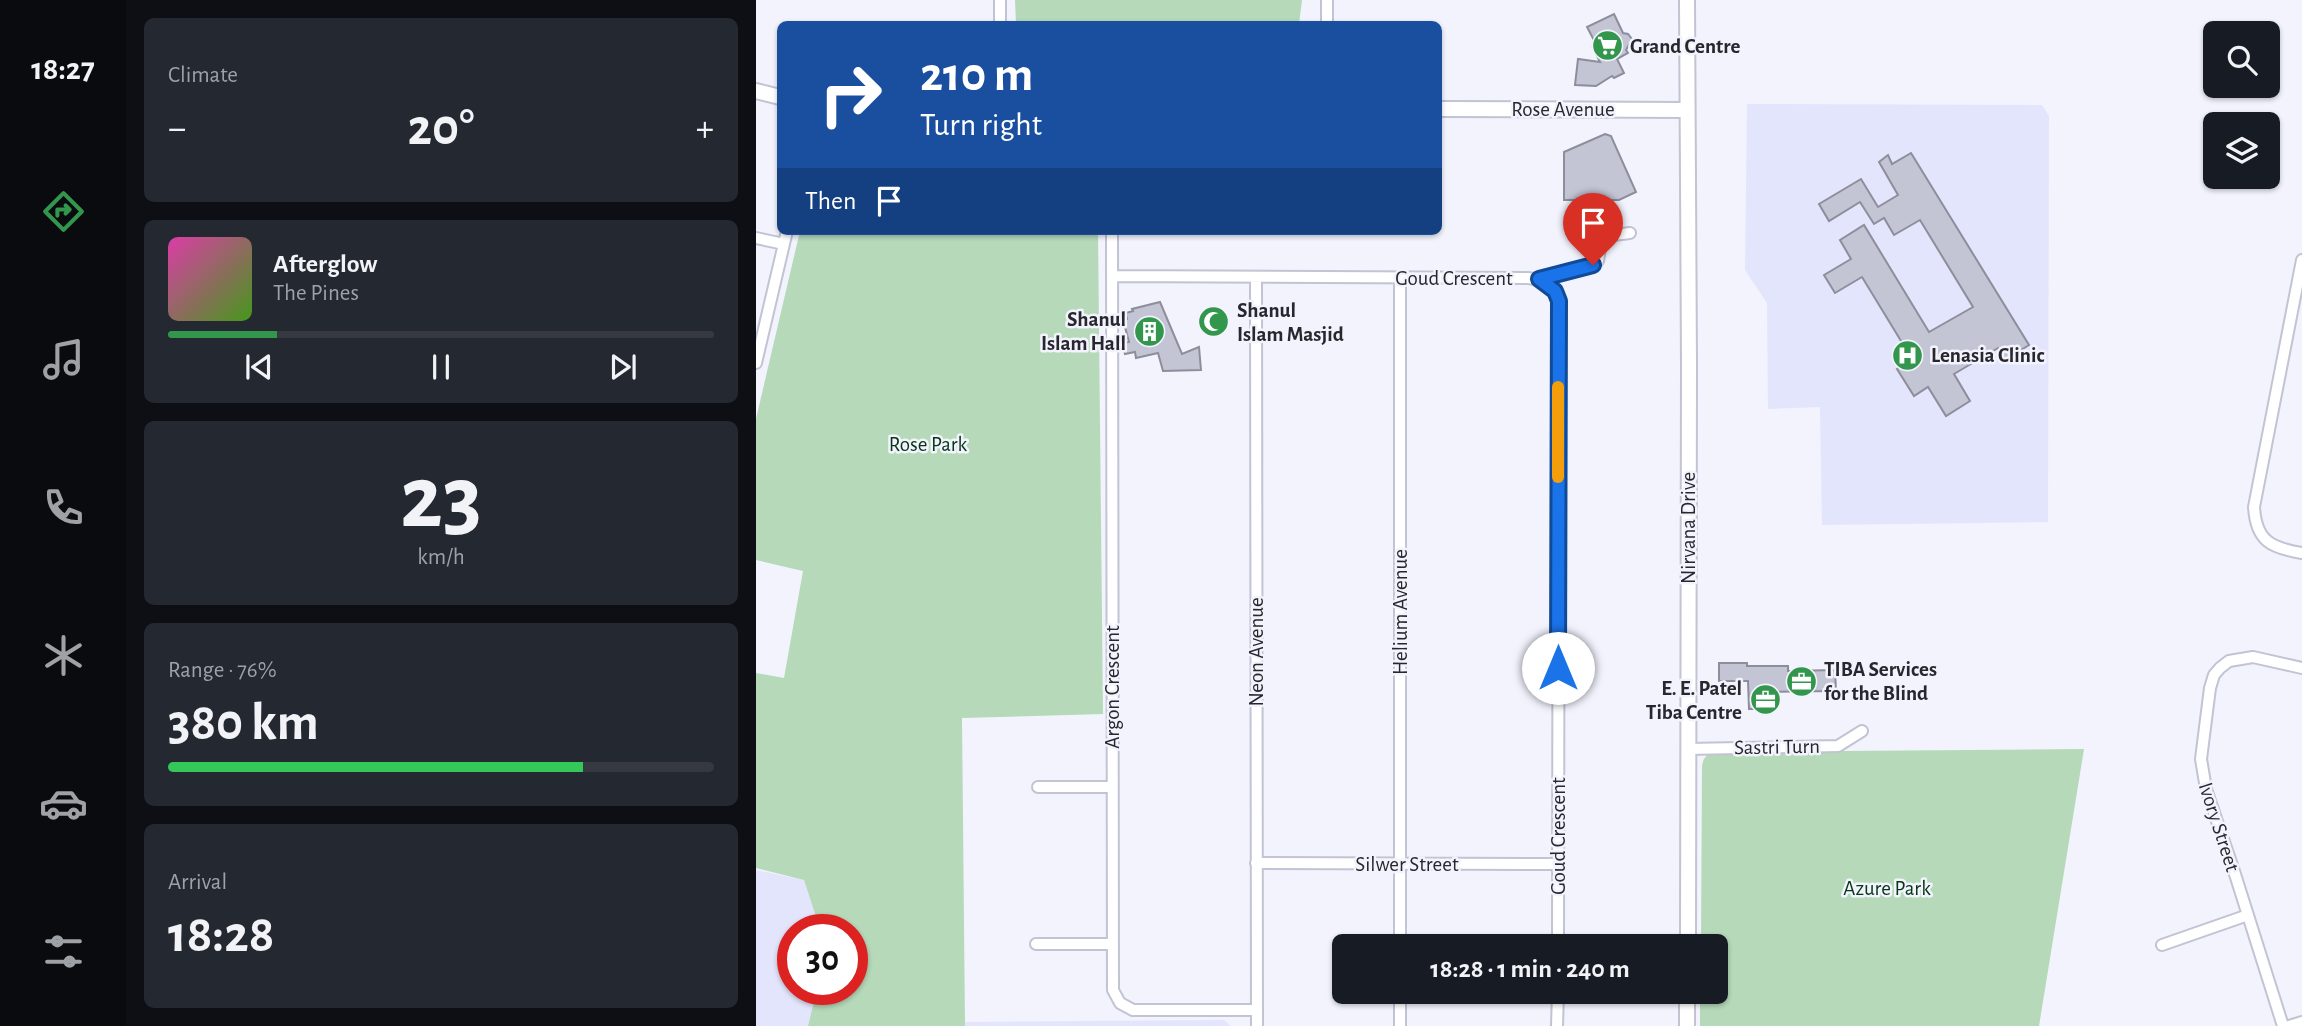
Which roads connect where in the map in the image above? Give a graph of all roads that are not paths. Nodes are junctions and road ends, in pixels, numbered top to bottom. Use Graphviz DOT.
graph roads {
  1 [pos="1000,0"];
  2 [pos="1327,0"];
  3 [pos="1687,0"];
  4 [pos="1000,21"];
  5 [pos="1326,21"];
  6 [pos="756,92"];
  7 [pos="777,96"];
  8 [pos="1442,109"];
  9 [pos="1687,110"];
  10 [pos="1630,233"];
  11 [pos="786,235"];
  12 [pos="1112,235"];
  13 [pos="756,238"];
  14 [pos="784,244"];
  15 [pos="2302,260"];
  16 [pos="1112,276"];
  17 [pos="1256,277"];
  18 [pos="1400,278"];
  19 [pos="1539,279"];
  20 [pos="756,362"];
  21 [pos="2302,553"];
  22 [pos="2302,668"];
  23 [pos="1862,731"];
  24 [pos="1687,749"];
  25 [pos="1038,787"];
  26 [pos="1112,787"];
  27 [pos="1256,863"];
  28 [pos="1399,863"];
  29 [pos="1558,863"];
  30 [pos="2248,915"];
  31 [pos="1400,934"];
  32 [pos="1558,934"];
  33 [pos="1688,934"];
  34 [pos="1036,944"];
  35 [pos="1111,944"];
  36 [pos="2162,946"];
  37 [pos="1400,1004"];
  38 [pos="1558,1004"];
  39 [pos="1688,1004"];
  40 [pos="1257,1010"];
  41 [pos="2302,1022"];
  42 [pos="1257,1026"];
  43 [pos="1400,1026"];
  44 [pos="1557,1026"];
  45 [pos="1687,1026"];
  46 [pos="2283,1026"];
  47 [pos="2289,1026"];
  1 -- 4 [label="street"];
  2 -- 5 [label="street"];
  3 -- 9 [label="main road, Nirvana Drive"];
  6 -- 7 [label="main road"];
  8 -- 9 [label="main road, Rose Avenue"];
  9 -- 24 [label="main road, Nirvana Drive"];
  10 -- 19 [label="street"];
  11 -- 14 [label="street"];
  12 -- 16 [label="street, Argon Crescent"];
  13 -- 14 [label="street"];
  14 -- 20 [label="street"];
  15 -- 21 [label="street"];
  16 -- 17 [label="street, Goud Crescent"];
  16 -- 26 [label="street, Argon Crescent"];
  17 -- 18 [label="street, Goud Crescent"];
  17 -- 27 [label="street, Neon Avenue"];
  18 -- 19 [label="street, Goud Crescent"];
  18 -- 28 [label="street, Helium Avenue"];
  19 -- 29 [label="street, Goud Crescent"];
  22 -- 30 [label="street, Ivory Street"];
  23 -- 24 [label="street, Sastri Turn"];
  24 -- 33 [label="main road, Nirvana Drive"];
  25 -- 26 [label="street"];
  26 -- 35 [label="street, Argon Crescent"];
  27 -- 28 [label="street, Silwer Street"];
  27 -- 40 [label="street, Neon Avenue"];
  28 -- 29 [label="street, Silwer Street"];
  28 -- 31 [label="street, Helium Avenue"];
  29 -- 32 [label="street, Goud Crescent"];
  30 -- 36 [label="street"];
  30 -- 46 [label="street, Ivory Street"];
  34 -- 35 [label="street"];
  35 -- 40 [label="street, Argon Crescent"];
  37 -- 43 [label="street"];
  38 -- 44 [label="street"];
  39 -- 45 [label="main road"];
  40 -- 42 [label="street, Neon Avenue"];
  41 -- 47 [label="street"];
}
